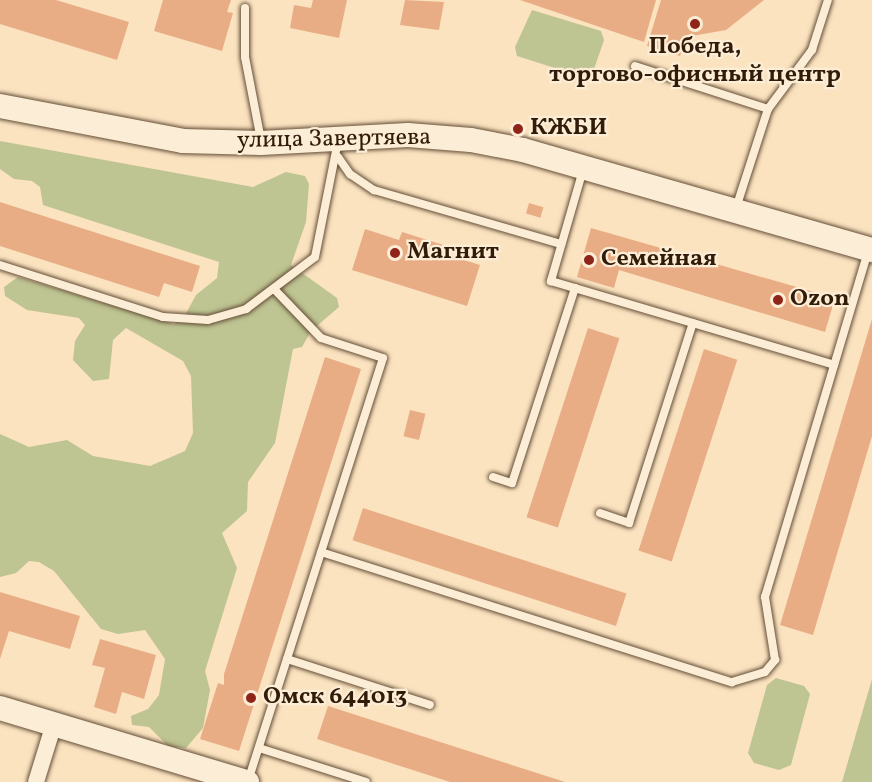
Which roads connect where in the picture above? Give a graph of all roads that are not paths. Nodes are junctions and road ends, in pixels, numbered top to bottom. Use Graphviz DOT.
graph roads {
  1 [pos="828,0"];
  2 [pos="245,8"];
  3 [pos="635,66"];
  4 [pos="0,106"];
  5 [pos="768,109"];
  6 [pos="261,144"];
  7 [pos="338,149"];
  8 [pos="584,167"];
  9 [pos="735,211"];
  10 [pos="561,244"];
  11 [pos="870,249"];
  12 [pos="0,265"];
  13 [pos="575,288"];
  14 [pos="274,290"];
  15 [pos="693,323"];
  16 [pos="834,365"];
  17 [pos="493,477"];
  18 [pos="600,513"];
  19 [pos="321,552"];
  20 [pos="287,659"];
  21 [pos="430,705"];
  22 [pos="0,708"];
  23 [pos="54,724"];
  24 [pos="258,748"];
  25 [pos="36,782"];
  26 [pos="247,782"];
  27 [pos="366,782"];
  1 -- 5 [label="lane"];
  2 -- 6 [label="lane"];
  3 -- 5 [label="lane"];
  4 -- 6 [label="main road, улица Завертяева"];
  5 -- 9 [label="lane"];
  6 -- 7 [label="main road, улица Завертяева"];
  7 -- 8 [label="main road, улица Завертяева"];
  7 -- 10 [label="lane"];
  7 -- 14 [label="lane"];
  8 -- 9 [label="main road, улица Завертяева"];
  8 -- 10 [label="lane"];
  9 -- 11 [label="main road, улица Завертяева"];
  10 -- 13 [label="lane"];
  11 -- 16 [label="lane"];
  12 -- 14 [label="lane"];
  13 -- 15 [label="lane"];
  13 -- 17 [label="lane"];
  14 -- 19 [label="lane"];
  15 -- 16 [label="lane"];
  15 -- 18 [label="lane"];
  16 -- 19 [label="lane"];
  19 -- 20 [label="lane"];
  20 -- 21 [label="lane"];
  20 -- 24 [label="lane"];
  22 -- 23 [label="main road"];
  23 -- 25 [label="street"];
  23 -- 26 [label="main road"];
  24 -- 26 [label="lane"];
  24 -- 27 [label="lane"];
}
